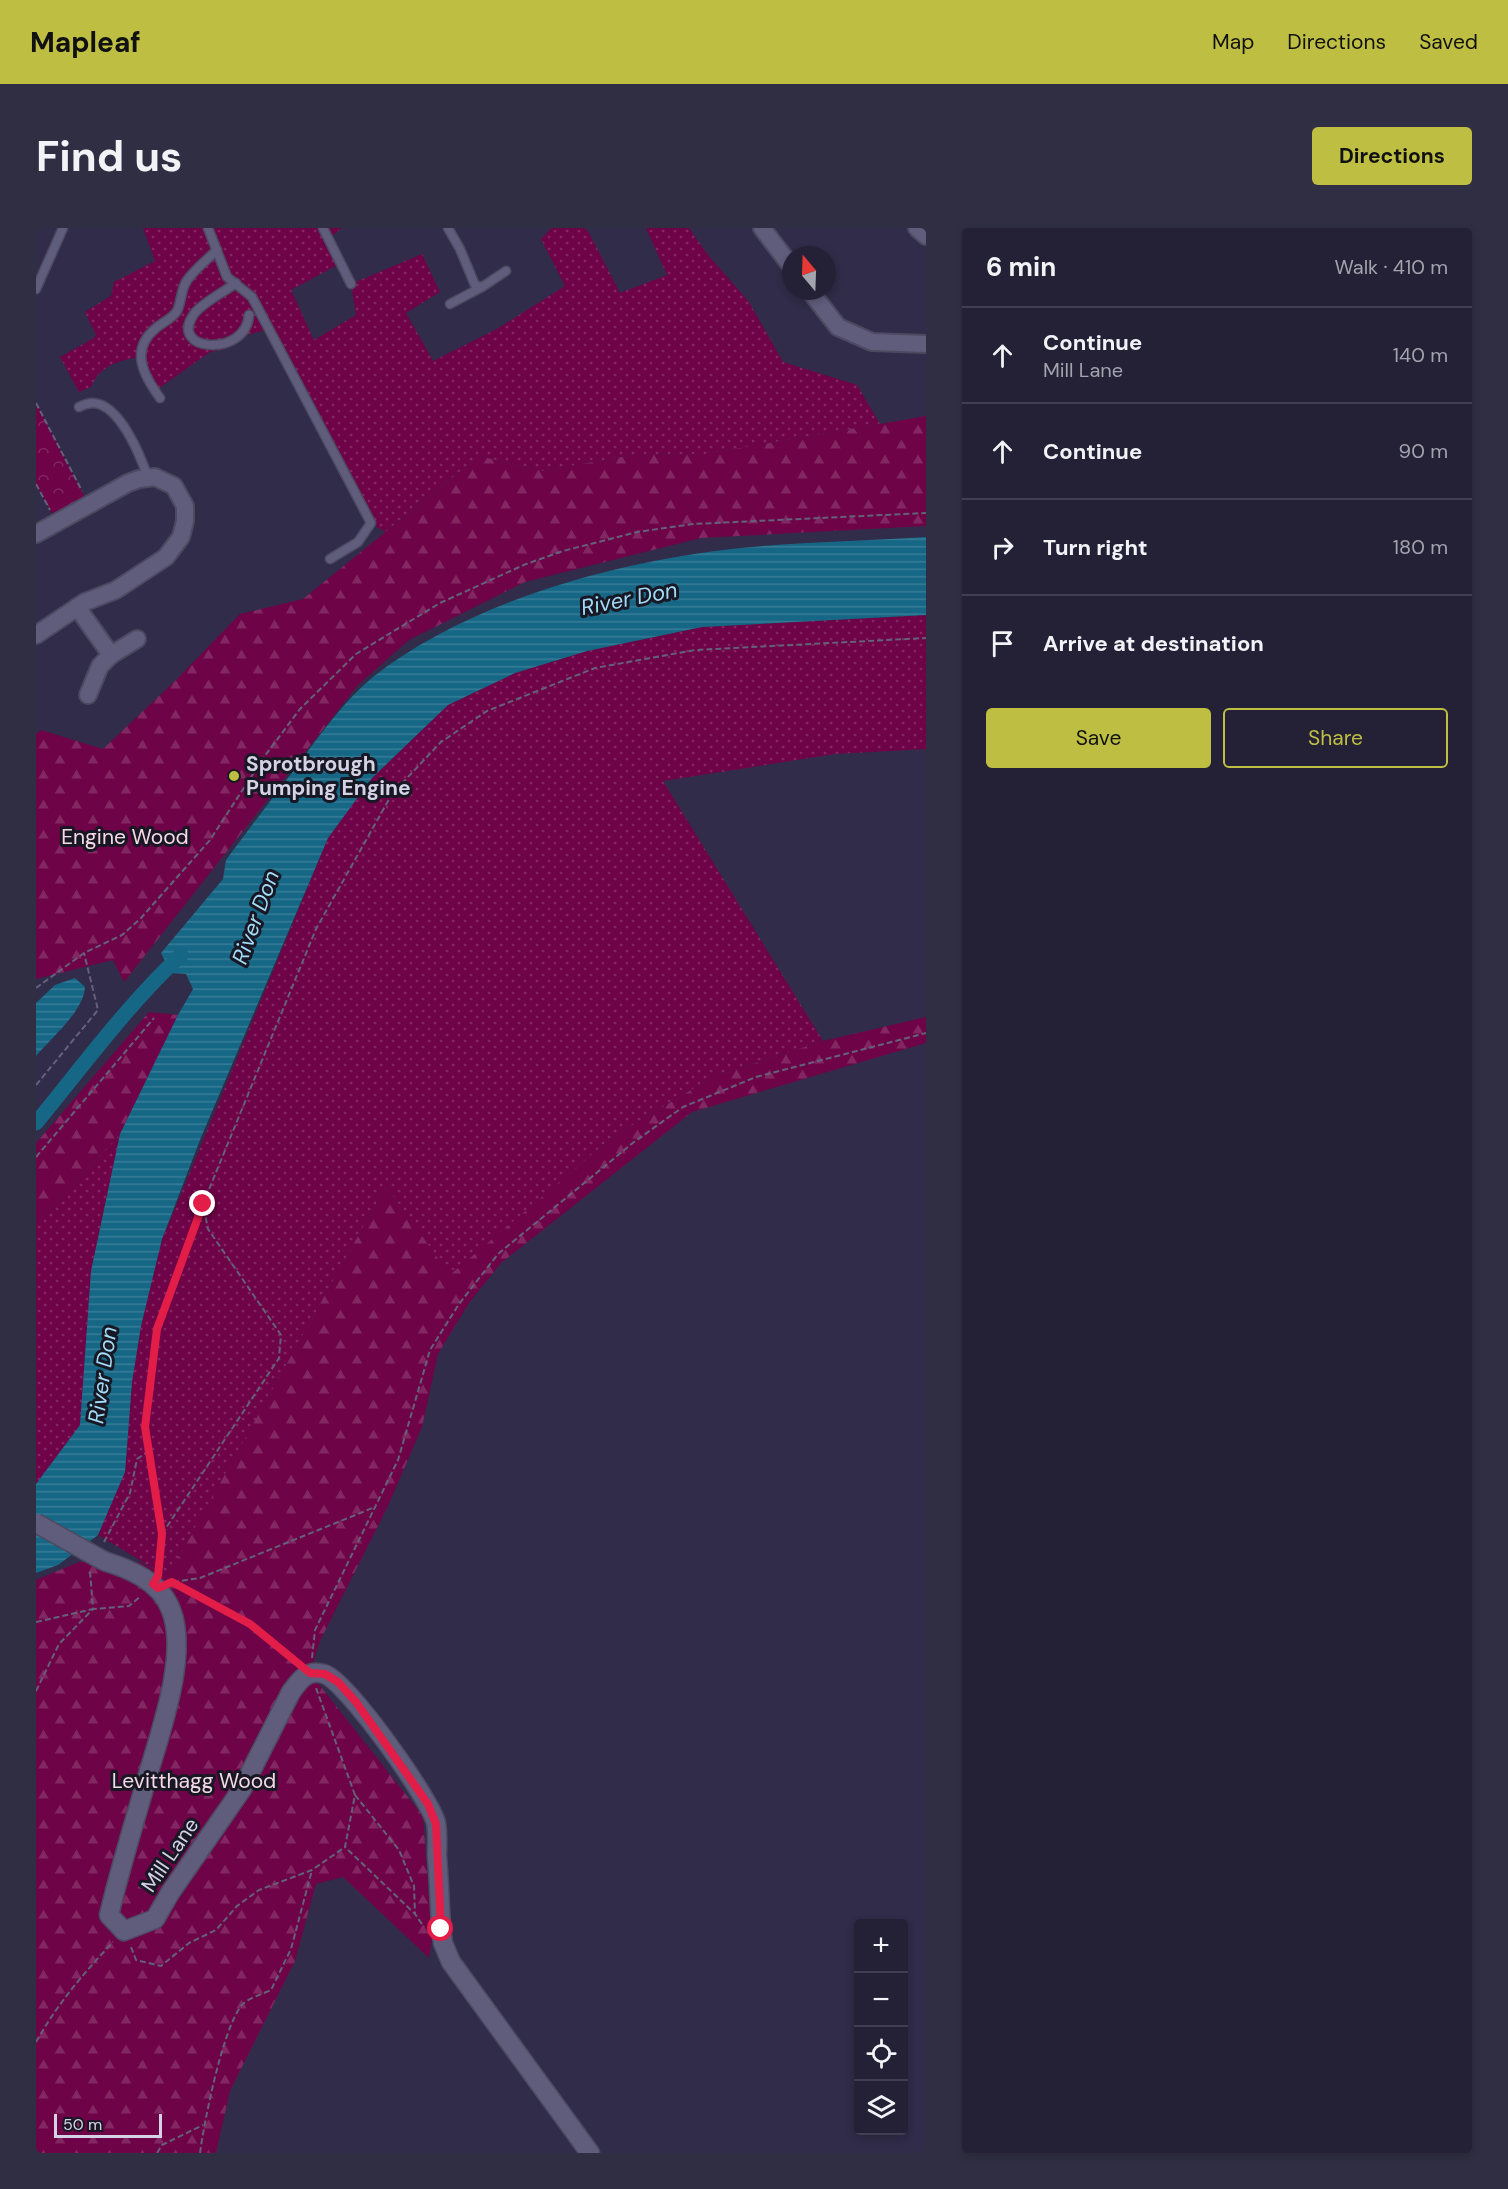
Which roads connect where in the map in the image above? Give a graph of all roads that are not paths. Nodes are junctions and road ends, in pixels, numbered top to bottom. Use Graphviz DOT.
graph roads {
  1 [pos="63,228"];
  2 [pos="208,228"];
  3 [pos="322,228"];
  4 [pos="448,228"];
  5 [pos="762,228"];
  6 [pos="917,228"];
  7 [pos="926,236"];
  8 [pos="217,250"];
  9 [pos="782,254"];
  10 [pos="506,271"];
  11 [pos="236,284"];
  12 [pos="351,284"];
  13 [pos="482,287"];
  14 [pos="36,289"];
  15 [pos="817,300"];
  16 [pos="450,304"];
  17 [pos="249,315"];
  18 [pos="926,344"];
  19 [pos="160,398"];
  20 [pos="79,407"];
  21 [pos="148,478"];
  22 [pos="36,534"];
  23 [pos="330,559"];
  24 [pos="77,607"];
  25 [pos="36,635"];
  26 [pos="137,639"];
  27 [pos="111,655"];
  28 [pos="88,694"];
  29 [pos="36,1523"];
  30 [pos="590,2153"];
  1 -- 14 [label="lane"];
  2 -- 8 [label="lane"];
  3 -- 12 [label="lane"];
  4 -- 13 [label="lane"];
  5 -- 9 [label="street"];
  6 -- 7 [label="street"];
  8 -- 11 [label="lane"];
  8 -- 19 [label="lane"];
  10 -- 13 [label="lane"];
  11 -- 17 [label="lane"];
  11 -- 23 [label="lane"];
  13 -- 16 [label="lane"];
  15 -- 18 [label="street"];
  20 -- 21 [label="lane"];
  21 -- 22 [label="street"];
  21 -- 24 [label="street"];
  24 -- 25 [label="street"];
  24 -- 27 [label="street"];
  26 -- 27 [label="street"];
  27 -- 28 [label="street"];
  29 -- 30 [label="street, Mill Lane, bridge"];
}
